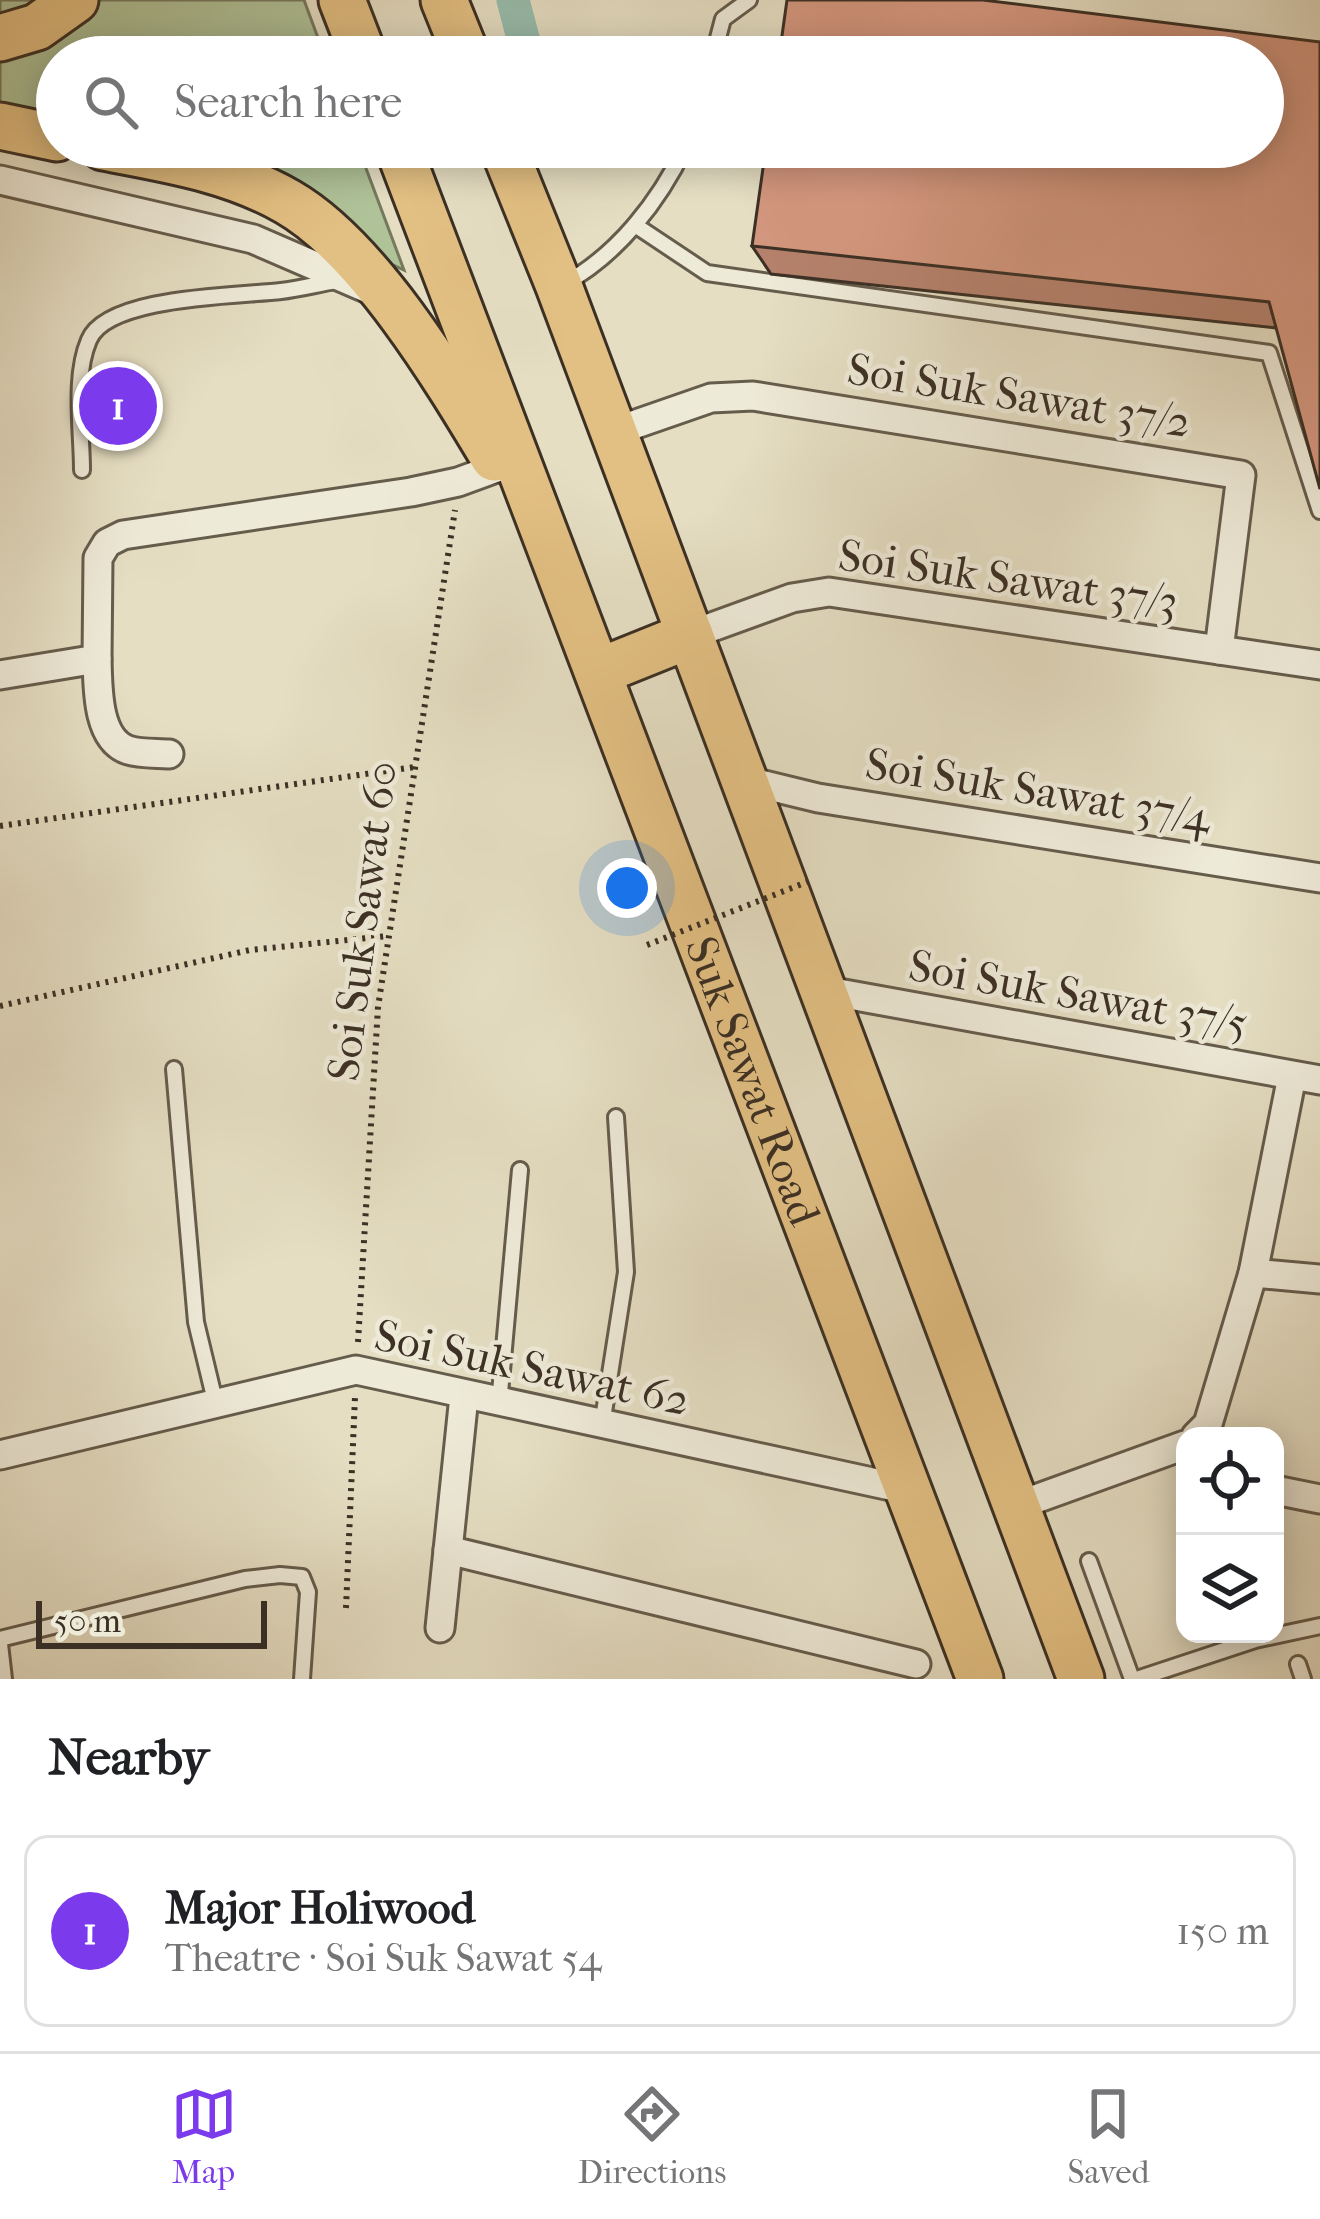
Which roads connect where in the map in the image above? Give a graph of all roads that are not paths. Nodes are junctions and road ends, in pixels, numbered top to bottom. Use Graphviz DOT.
graph roads {
  1 [pos="76,0"];
  2 [pos="342,0"];
  3 [pos="444,0"];
  4 [pos="749,0"];
  5 [pos="356,36"];
  6 [pos="459,36"];
  7 [pos="719,36"];
  8 [pos="0,38"];
  9 [pos="0,126"];
  10 [pos="36,134"];
  11 [pos="206,168"];
  12 [pos="406,168"];
  13 [pos="512,168"];
  14 [pos="671,168"];
  15 [pos="0,180"];
  16 [pos="634,225"];
  17 [pos="560,286"];
  18 [pos="366,288"];
  19 [pos="614,432"];
  20 [pos="82,470"];
  21 [pos="478,474"];
  22 [pos="1320,511"];
  23 [pos="548,538"];
  24 [pos="690,635"];
  25 [pos="1219,650"];
  26 [pos="97,658"];
  27 [pos="1320,665"];
  28 [pos="598,672"];
  29 [pos="0,675"];
  30 [pos="169,754"];
  31 [pos="744,780"];
  32 [pos="1320,878"];
  33 [pos="822,990"];
  34 [pos="174,1069"];
  35 [pos="1306,1078"];
  36 [pos="616,1117"];
  37 [pos="520,1170"];
  38 [pos="1253,1273"];
  39 [pos="1320,1280"];
  40 [pos="464,1396"];
  41 [pos="499,1404"];
  42 [pos="216,1405"];
  43 [pos="602,1425"];
  44 [pos="1205,1427"];
  45 [pos="1176,1448"];
  46 [pos="0,1455"];
  47 [pos="909,1490"];
  48 [pos="1284,1492"];
  49 [pos="1320,1499"];
  50 [pos="1016,1506"];
  51 [pos="448,1550"];
  52 [pos="1089,1561"];
  53 [pos="1320,1626"];
  54 [pos="440,1628"];
  55 [pos="0,1641"];
  56 [pos="916,1664"];
  57 [pos="4,1679"];
  58 [pos="302,1679"];
  59 [pos="980,1679"];
  60 [pos="1081,1679"];
  61 [pos="1135,1679"];
  1 -- 8 [label="main road"];
  2 -- 5 [label="main road"];
  3 -- 6 [label="main road"];
  4 -- 7 [label="lane"];
  9 -- 10 [label="main road"];
  11 -- 18 [label="main road"];
  12 -- 23 [label="main road, Suk Sawat Road"];
  13 -- 17 [label="main road"];
  14 -- 16 [label="lane"];
  15 -- 18 [label="street"];
  16 -- 17 [label="lane"];
  16 -- 22 [label="lane"];
  17 -- 19 [label="main road"];
  18 -- 20 [label="lane"];
  18 -- 21 [label="main road"];
  19 -- 24 [label="main road"];
  19 -- 25 [label="street, Soi Suk Sawat 37/2"];
  21 -- 23 [label="main road"];
  21 -- 26 [label="street"];
  23 -- 28 [label="main road, Suk Sawat Road"];
  24 -- 25 [label="street, Soi Suk Sawat 37/3"];
  24 -- 28 [label="main road"];
  24 -- 31 [label="main road"];
  25 -- 27 [label="street, Soi Suk Sawat 37/3"];
  26 -- 29 [label="street"];
  26 -- 30 [label="street"];
  28 -- 47 [label="main road, Suk Sawat Road"];
  31 -- 32 [label="street, Soi Suk Sawat 37/4"];
  31 -- 33 [label="main road"];
  33 -- 35 [label="street, Soi Suk Sawat 37/5"];
  33 -- 50 [label="main road"];
  34 -- 42 [label="lane"];
  35 -- 38 [label="street"];
  36 -- 43 [label="lane"];
  37 -- 41 [label="lane"];
  38 -- 39 [label="street"];
  38 -- 44 [label="street"];
  40 -- 41 [label="street, Soi Suk Sawat 62"];
  40 -- 42 [label="street, Soi Suk Sawat 62"];
  40 -- 51 [label="street"];
  41 -- 43 [label="street, Soi Suk Sawat 62"];
  42 -- 46 [label="street, Soi Suk Sawat 62"];
  43 -- 47 [label="street, Soi Suk Sawat 62"];
  45 -- 50 [label="street"];
  47 -- 59 [label="main road, Suk Sawat Road"];
  48 -- 49 [label="street"];
  50 -- 60 [label="main road"];
  51 -- 54 [label="street"];
  51 -- 56 [label="street"];
  52 -- 61 [label="lane"];
  53 -- 61 [label="lane"];
  55 -- 57 [label="lane"];
  55 -- 58 [label="lane"];
}
